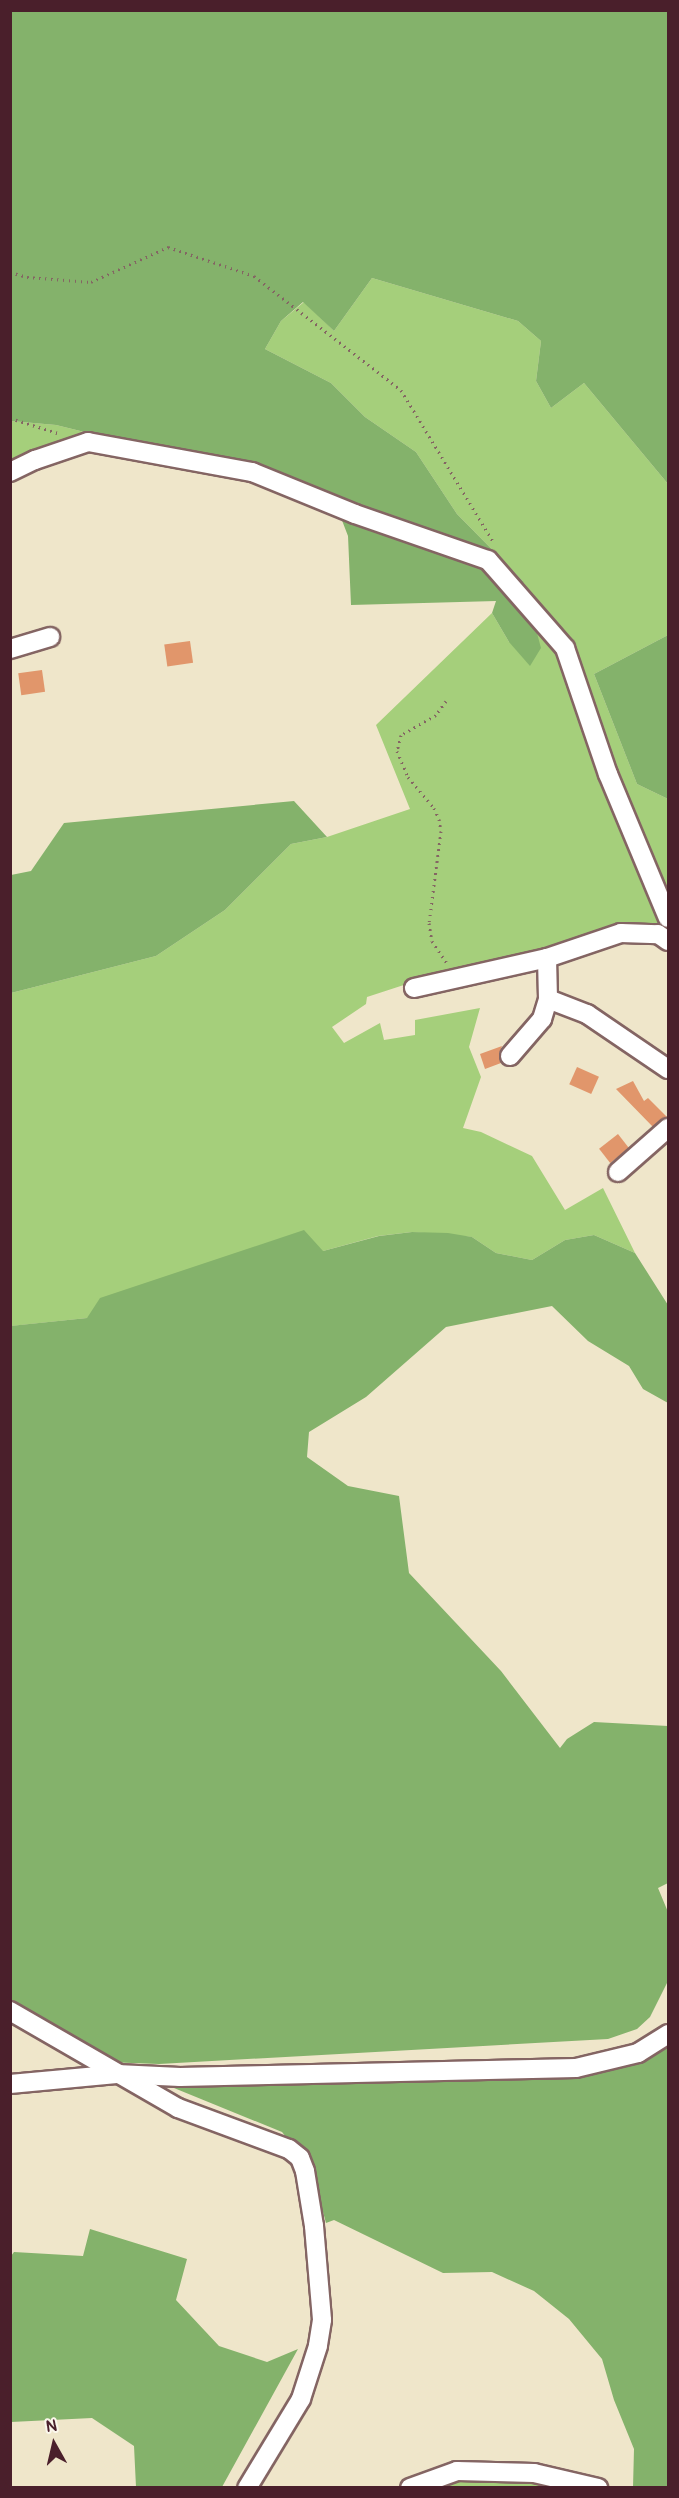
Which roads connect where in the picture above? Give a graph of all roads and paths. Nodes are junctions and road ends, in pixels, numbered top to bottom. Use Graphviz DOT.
graph roads {
  1 [pos="10,272"];
  2 [pos="10,418"];
  3 [pos="88,442"];
  4 [pos="10,472"];
  5 [pos="500,553"];
  6 [pos="50,638"];
  7 [pos="10,649"];
  8 [pos="446,701"];
  9 [pos="669,918"];
  10 [pos="669,941"];
  11 [pos="547,958"];
  12 [pos="453,965"];
  13 [pos="414,988"];
  14 [pos="548,999"];
  15 [pos="510,1056"];
  16 [pos="669,1070"];
  17 [pos="669,1128"];
  18 [pos="618,1172"];
  19 [pos="10,2011"];
  20 [pos="669,2034"];
  21 [pos="117,2074"];
  22 [pos="10,2084"];
  23 [pos="247,2487"];
  24 [pos="410,2487"];
  25 [pos="598,2487"];
  1 -- 5 [label="path"];
  2 -- 3 [label="path"];
  3 -- 4 [label="street"];
  3 -- 9 [label="street"];
  6 -- 7 [label="street"];
  8 -- 12 [label="path"];
  10 -- 11 [label="street"];
  11 -- 13 [label="street"];
  11 -- 14 [label="street"];
  14 -- 15 [label="street"];
  14 -- 16 [label="street"];
  17 -- 18 [label="street"];
  19 -- 21 [label="street"];
  20 -- 21 [label="street"];
  21 -- 22 [label="street"];
  21 -- 23 [label="street"];
  24 -- 25 [label="street"];
}
